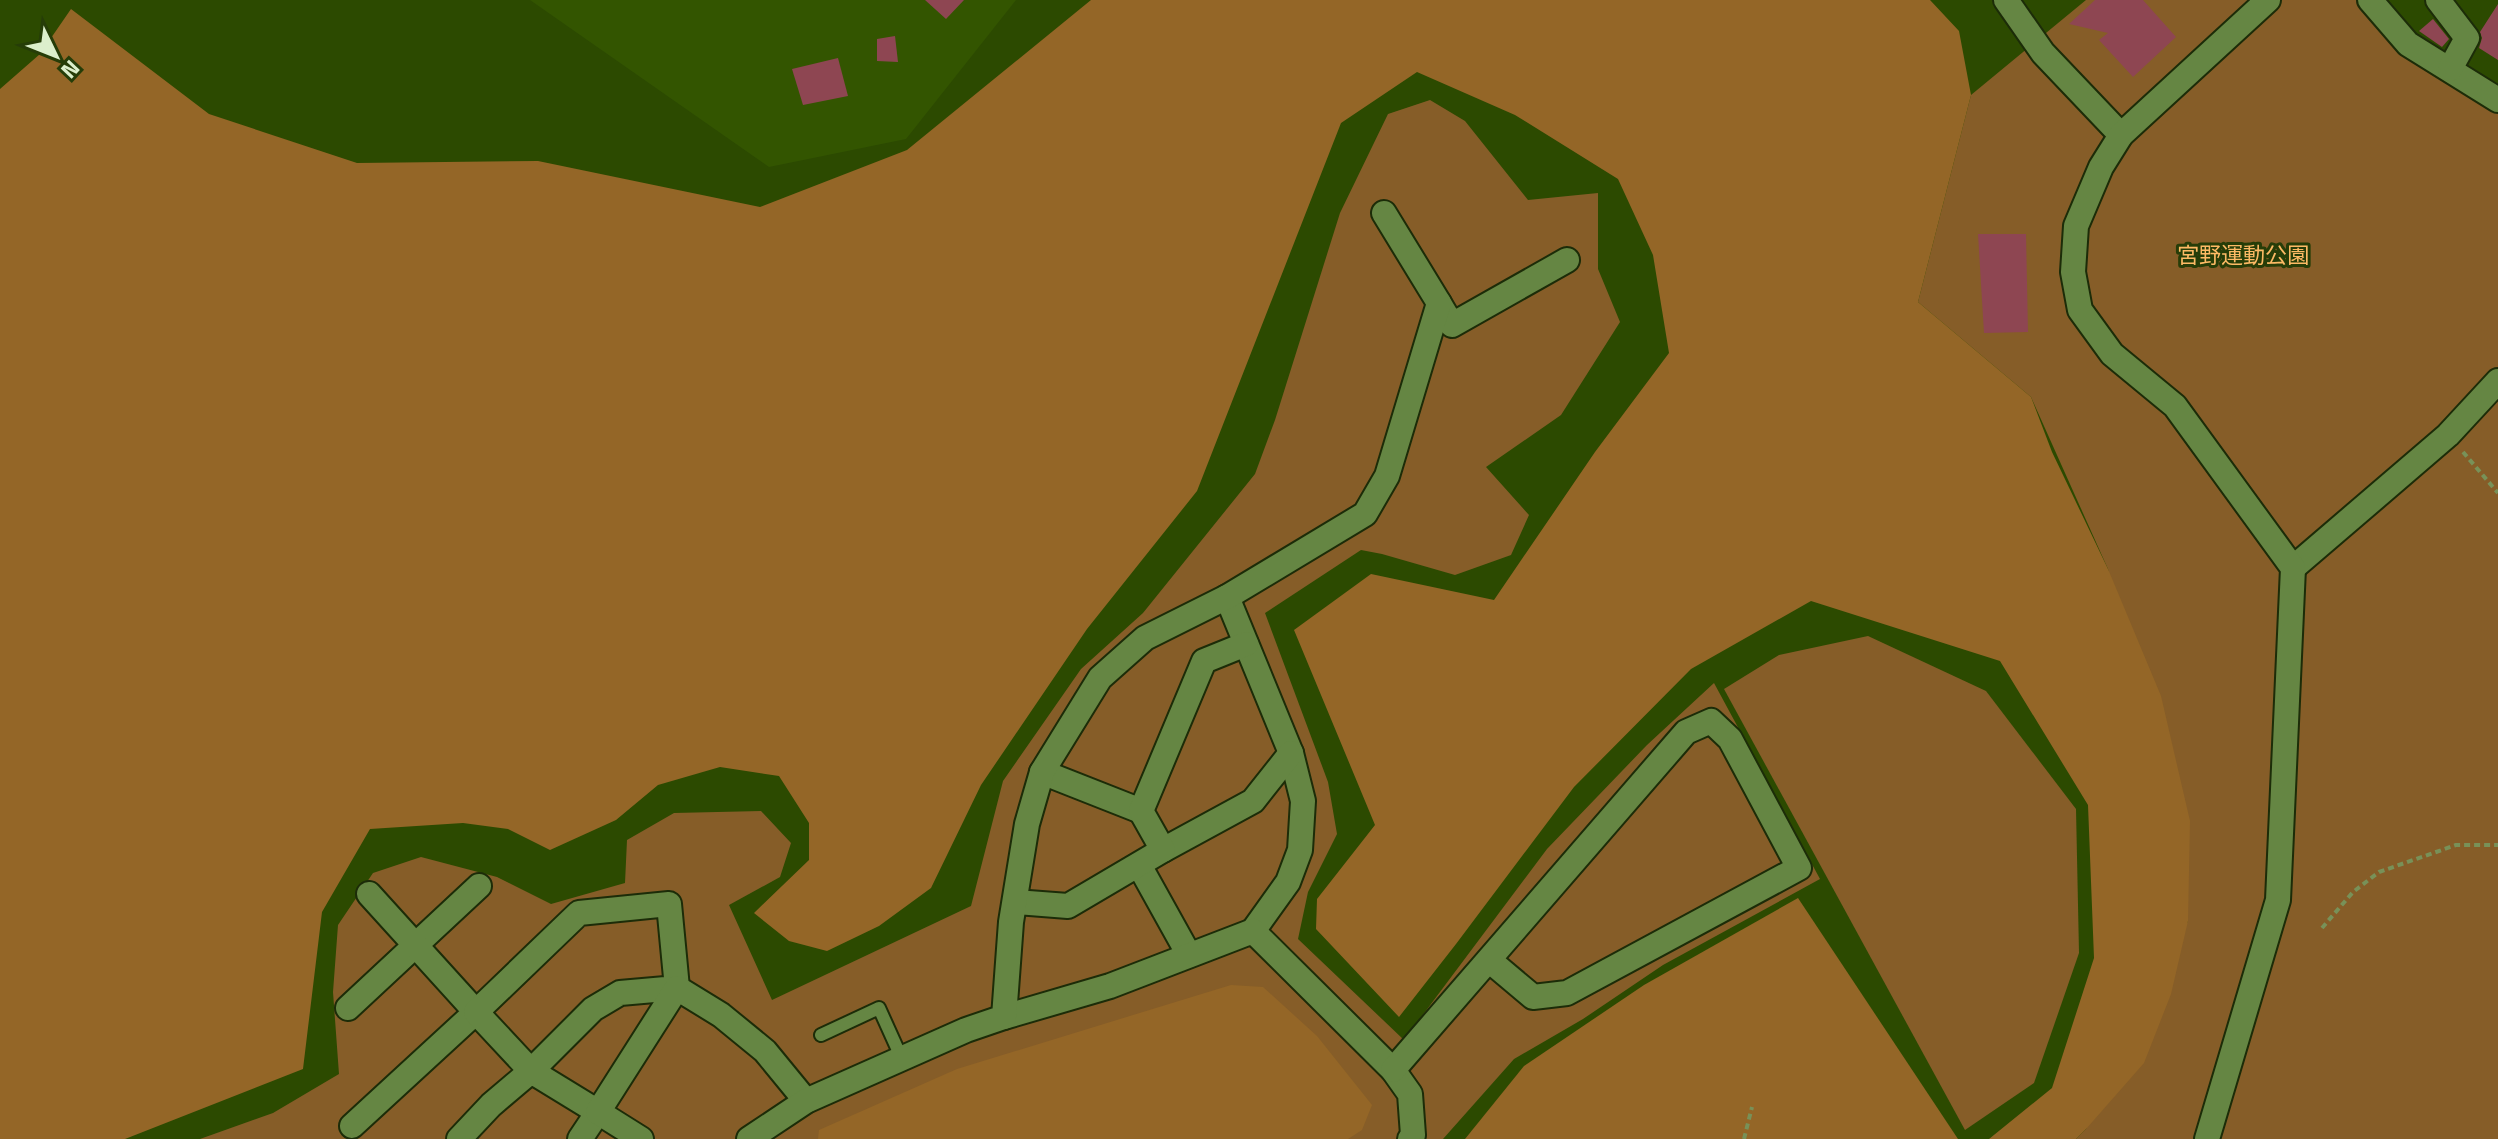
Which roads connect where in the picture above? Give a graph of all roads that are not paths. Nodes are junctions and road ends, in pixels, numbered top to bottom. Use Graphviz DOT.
graph roads {
  1 [pos="2006,0"];
  2 [pos="2268,0"];
  3 [pos="2370,0"];
  4 [pos="2438,0"];
  5 [pos="2450,69"];
  6 [pos="2498,100"];
  7 [pos="2121,135"];
  8 [pos="1384,213"];
  9 [pos="1567,260"];
  10 [pos="1439,303"];
  11 [pos="2498,381"];
  12 [pos="2293,568"];
  13 [pos="1227,597"];
  14 [pos="1246,644"];
  15 [pos="1291,753"];
  16 [pos="1042,772"];
  17 [pos="1141,811"];
  18 [pos="1163,850"];
  19 [pos="1139,865"];
  20 [pos="479,886"];
  21 [pos="369,894"];
  22 [pos="1015,902"];
  23 [pos="1253,931"];
  24 [pos="415,945"];
  25 [pos="1189,955"];
  26 [pos="1489,960"];
  27 [pos="677,988"];
  28 [pos="348,1008"];
  29 [pos="476,1012"];
  30 [pos="1004,1017"];
  31 [pos="821,1035"];
  32 [pos="902,1059"];
  33 [pos="1393,1070"];
  34 [pos="531,1071"];
  35 [pos="806,1101"];
  36 [pos="598,1112"];
  37 [pos="352,1126"];
  38 [pos="459,1139"];
  39 [pos="580,1139"];
  40 [pos="641,1139"];
  41 [pos="749,1139"];
  42 [pos="1410,1139"];
  43 [pos="2207,1139"];
  1 -- 7 [label="street"];
  2 -- 7 [label="street"];
  3 -- 5 [label="street"];
  4 -- 5 [label="street"];
  5 -- 6 [label="street"];
  7 -- 12 [label="street"];
  8 -- 10 [label="street"];
  9 -- 10 [label="street"];
  10 -- 13 [label="street"];
  11 -- 12 [label="street"];
  12 -- 43 [label="street"];
  13 -- 14 [label="street"];
  13 -- 16 [label="street"];
  14 -- 15 [label="street"];
  14 -- 17 [label="street"];
  15 -- 18 [label="street"];
  15 -- 23 [label="street"];
  16 -- 17 [label="street"];
  16 -- 22 [label="street"];
  17 -- 18 [label="street"];
  18 -- 19 [label="street"];
  19 -- 22 [label="street"];
  19 -- 25 [label="street"];
  20 -- 24 [label="street"];
  21 -- 24 [label="street"];
  22 -- 30 [label="street"];
  23 -- 25 [label="street"];
  23 -- 33 [label="street"];
  24 -- 28 [label="street"];
  24 -- 29 [label="street"];
  25 -- 30 [label="street"];
  26 -- 26 [label="street"];
  26 -- 33 [label="street"];
  27 -- 29 [label="street"];
  27 -- 34 [label="street"];
  27 -- 35 [label="street"];
  27 -- 36 [label="street"];
  29 -- 34 [label="street"];
  29 -- 37 [label="street"];
  30 -- 32 [label="street"];
  31 -- 32 [label="lane"];
  32 -- 35 [label="street"];
  33 -- 42 [label="street"];
  34 -- 36 [label="street"];
  34 -- 38 [label="street"];
  35 -- 41 [label="street"];
  36 -- 39 [label="street"];
  36 -- 40 [label="street"];
}
